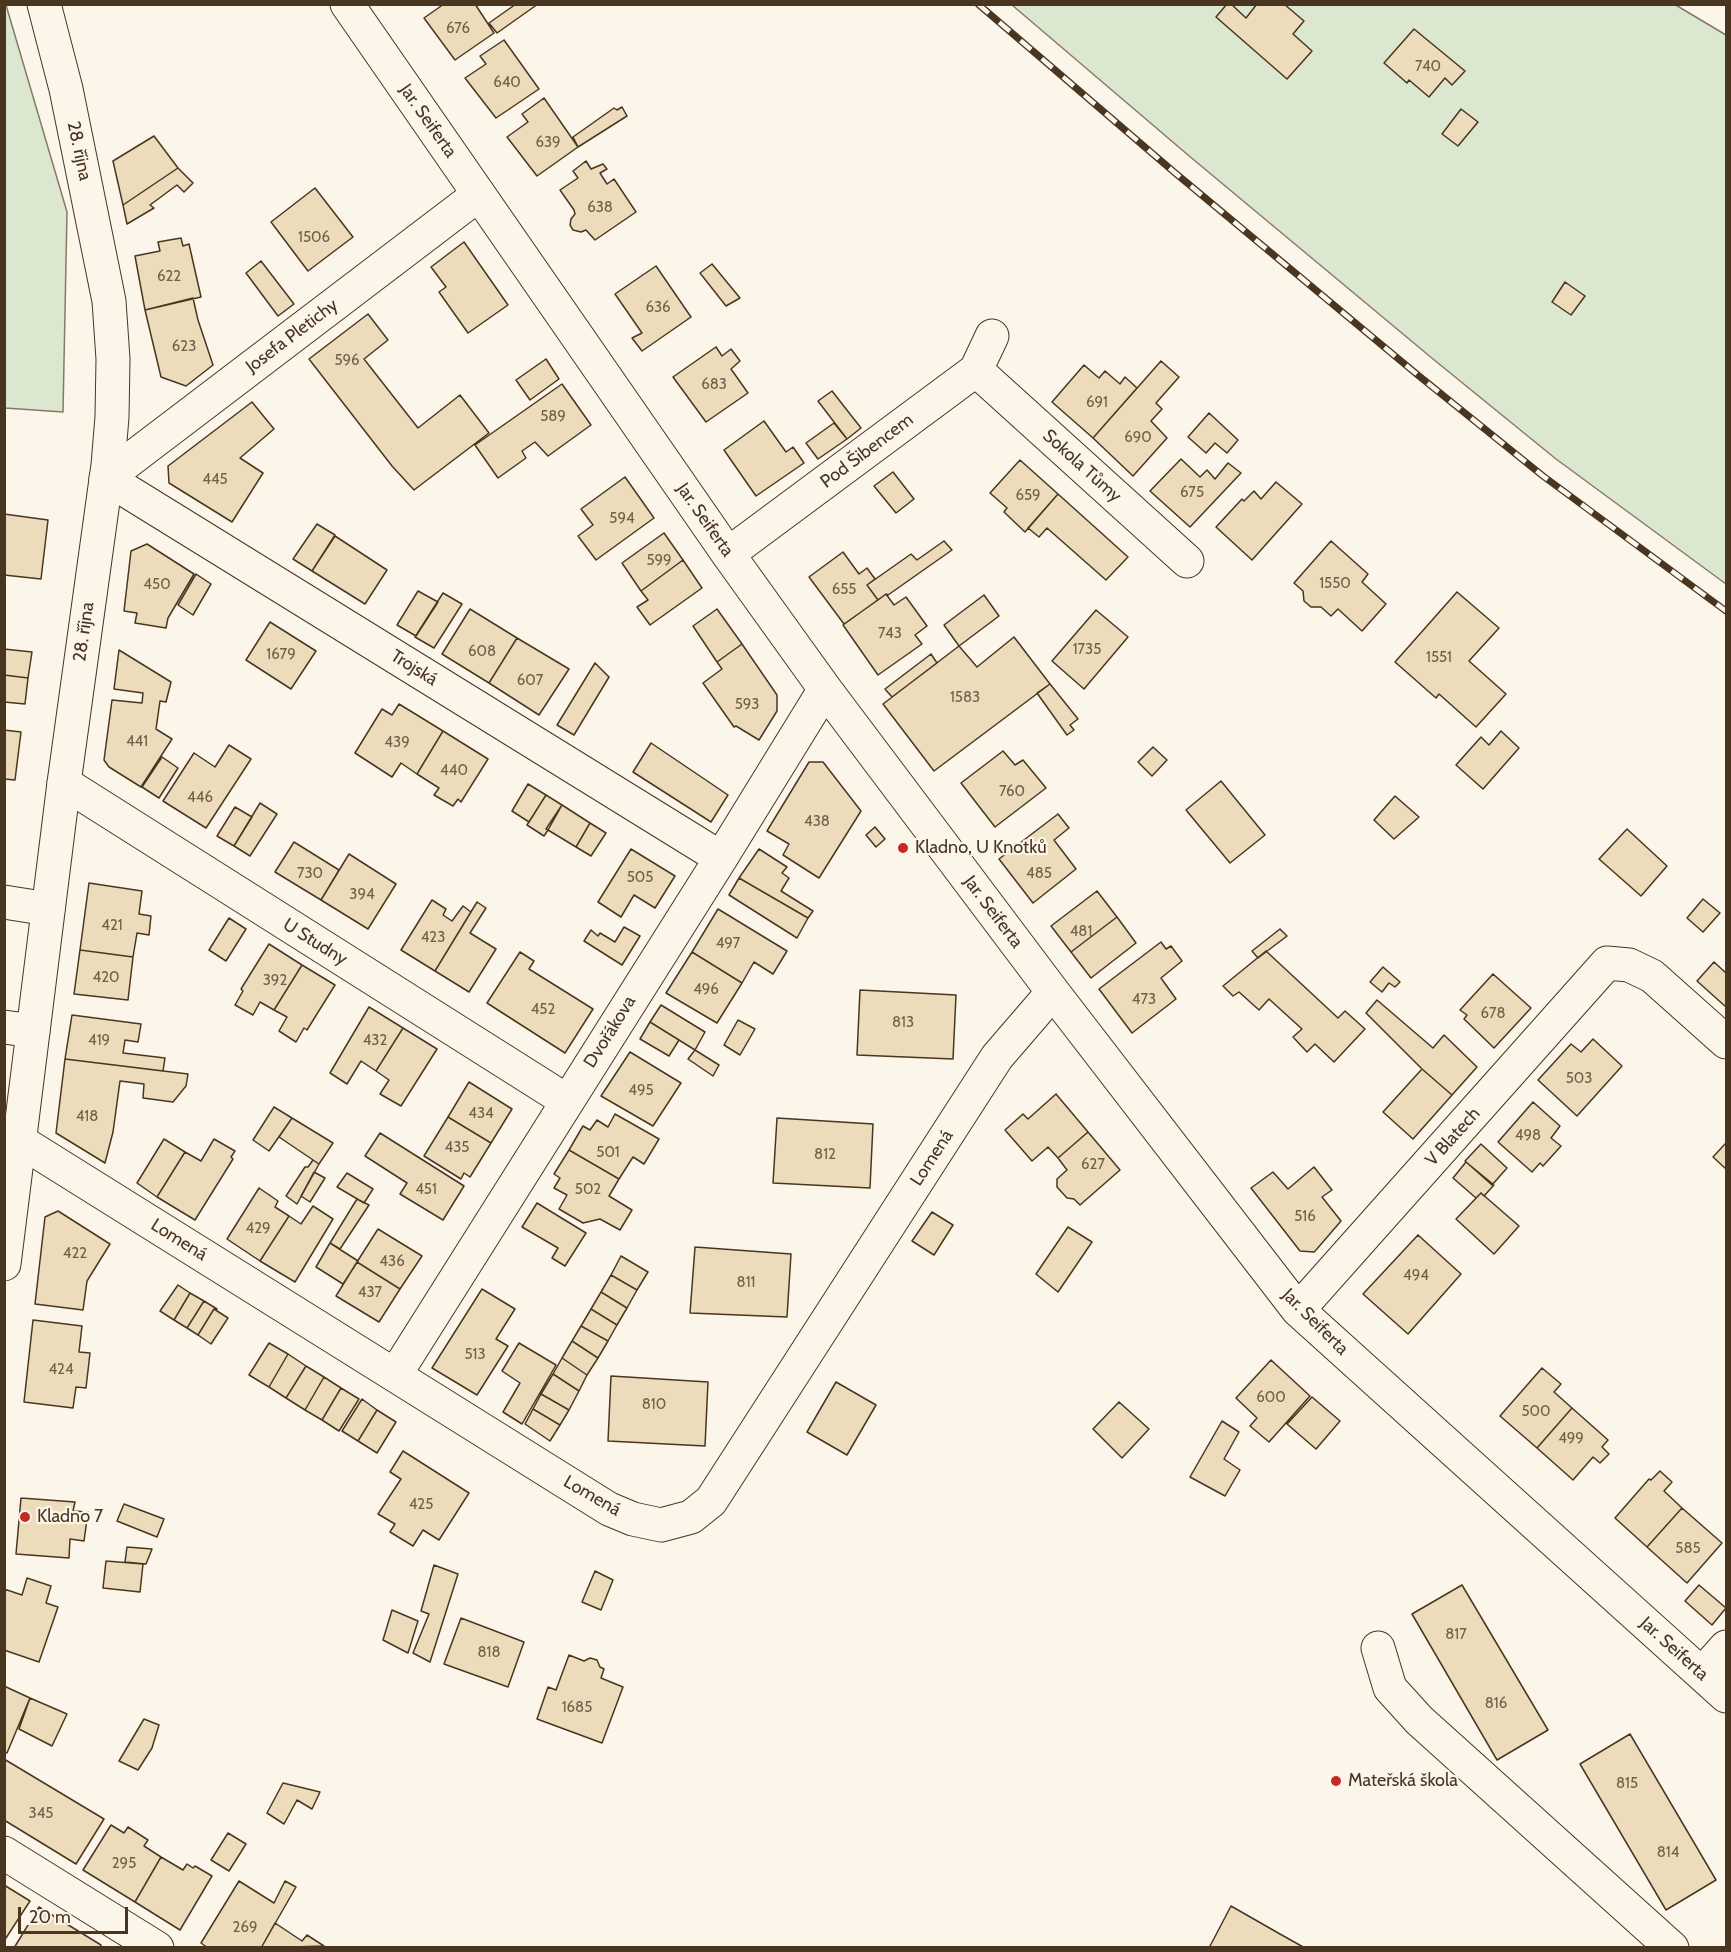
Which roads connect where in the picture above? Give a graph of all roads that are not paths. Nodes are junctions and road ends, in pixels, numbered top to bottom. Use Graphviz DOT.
graph roads {
  1 [pos="44,4"];
  2 [pos="347,4"];
  3 [pos="478,195"];
  4 [pos="992,336"];
  5 [pos="976,370"];
  6 [pos="106,478"];
  7 [pos="728,554"];
  8 [pos="1187,561"];
  9 [pos="825,688"];
  10 [pos="64,783"];
  11 [pos="721,858"];
  12 [pos="4,902"];
  13 [pos="48,909"];
  14 [pos="1053,992"];
  15 [pos="19,1029"];
  16 [pos="1726,1042"];
  17 [pos="567,1101"];
  18 [pos="14,1103"];
  19 [pos="20,1141"];
  20 [pos="4,1264"];
  21 [pos="1298,1310"];
  22 [pos="396,1375"];
  23 [pos="1726,1647"];
  24 [pos="1378,1648"];
  25 [pos="1702,1674"];
  26 [pos="1726,1696"];
  27 [pos="4,1853"];
  28 [pos="157,1947"];
  29 [pos="1672,1947"];
  1 -- 6 [label="street, 28. října"];
  2 -- 3 [label="street, Jar. Seiferta"];
  3 -- 6 [label="street, Josefa Pletichy"];
  3 -- 7 [label="street, Jar. Seiferta"];
  4 -- 5 [label="street, Pod Šibencem"];
  5 -- 7 [label="street, Pod Šibencem"];
  5 -- 8 [label="street, Sokola Tůmy"];
  6 -- 10 [label="street, 28. října"];
  6 -- 11 [label="street, Trojská"];
  7 -- 9 [label="street, Jar. Seiferta"];
  9 -- 11 [label="street, Dvořákova"];
  9 -- 14 [label="street, Jar. Seiferta"];
  10 -- 13 [label="street, 28. října"];
  10 -- 17 [label="street, U Studny"];
  11 -- 17 [label="street, Dvořákova"];
  12 -- 13 [label="street"];
  13 -- 15 [label="street, 28. října"];
  14 -- 21 [label="street, Jar. Seiferta"];
  14 -- 22 [label="street, Lomená"];
  15 -- 18 [label="street, 28. října"];
  16 -- 21 [label="street, V Blatech"];
  17 -- 22 [label="street, Dvořákova"];
  18 -- 19 [label="street, 28. října"];
  19 -- 20 [label="street, 28. října"];
  19 -- 22 [label="street, Lomená"];
  21 -- 25 [label="street, Jar. Seiferta"];
  23 -- 25 [label="street"];
  24 -- 29 [label="street"];
  25 -- 26 [label="street, Jar. Seiferta"];
  27 -- 28 [label="street"];
}
